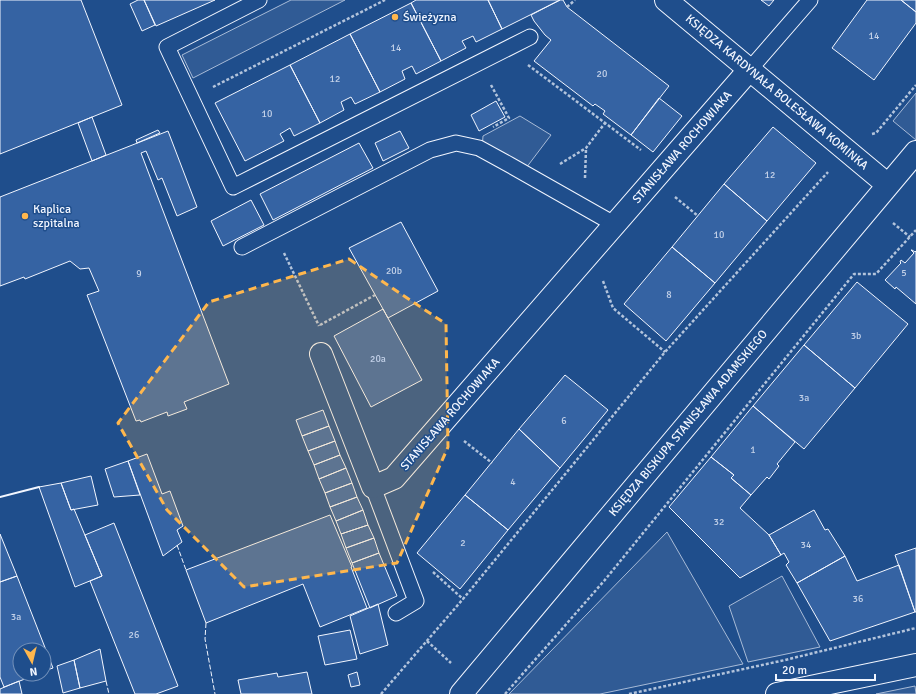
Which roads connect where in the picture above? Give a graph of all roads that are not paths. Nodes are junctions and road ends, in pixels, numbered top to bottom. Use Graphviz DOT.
graph roads {
  1 [pos="259,0"];
  2 [pos="666,0"];
  3 [pos="810,0"];
  4 [pos="530,37"];
  5 [pos="750,69"];
  6 [pos="916,152"];
  7 [pos="888,185"];
  8 [pos="614,224"];
  9 [pos="242,247"];
  10 [pos="321,354"];
  11 [pos="373,487"];
  12 [pos="396,613"];
  13 [pos="916,665"];
  14 [pos="461,694"];
  15 [pos="777,694"];
  1 -- 4 [label="lane"];
  2 -- 5 [label="street, KSIĘDZA KARDYNAŁA BOLESŁAWA KOMINKA"];
  3 -- 5 [label="lane"];
  5 -- 7 [label="street, KSIĘDZA KARDYNAŁA BOLESŁAWA KOMINKA"];
  5 -- 8 [label="street, STANISŁAWA ROCHOWIAKA"];
  6 -- 7 [label="street, KSIĘDZA BISKUPA STANISŁAWA ADAMSKIEGO"];
  7 -- 14 [label="street, KSIĘDZA BISKUPA STANISŁAWA ADAMSKIEGO"];
  8 -- 9 [label="lane"];
  8 -- 11 [label="street, STANISŁAWA ROCHOWIAKA"];
  10 -- 11 [label="street"];
  11 -- 12 [label="lane"];
  13 -- 15 [label="street"];
}
